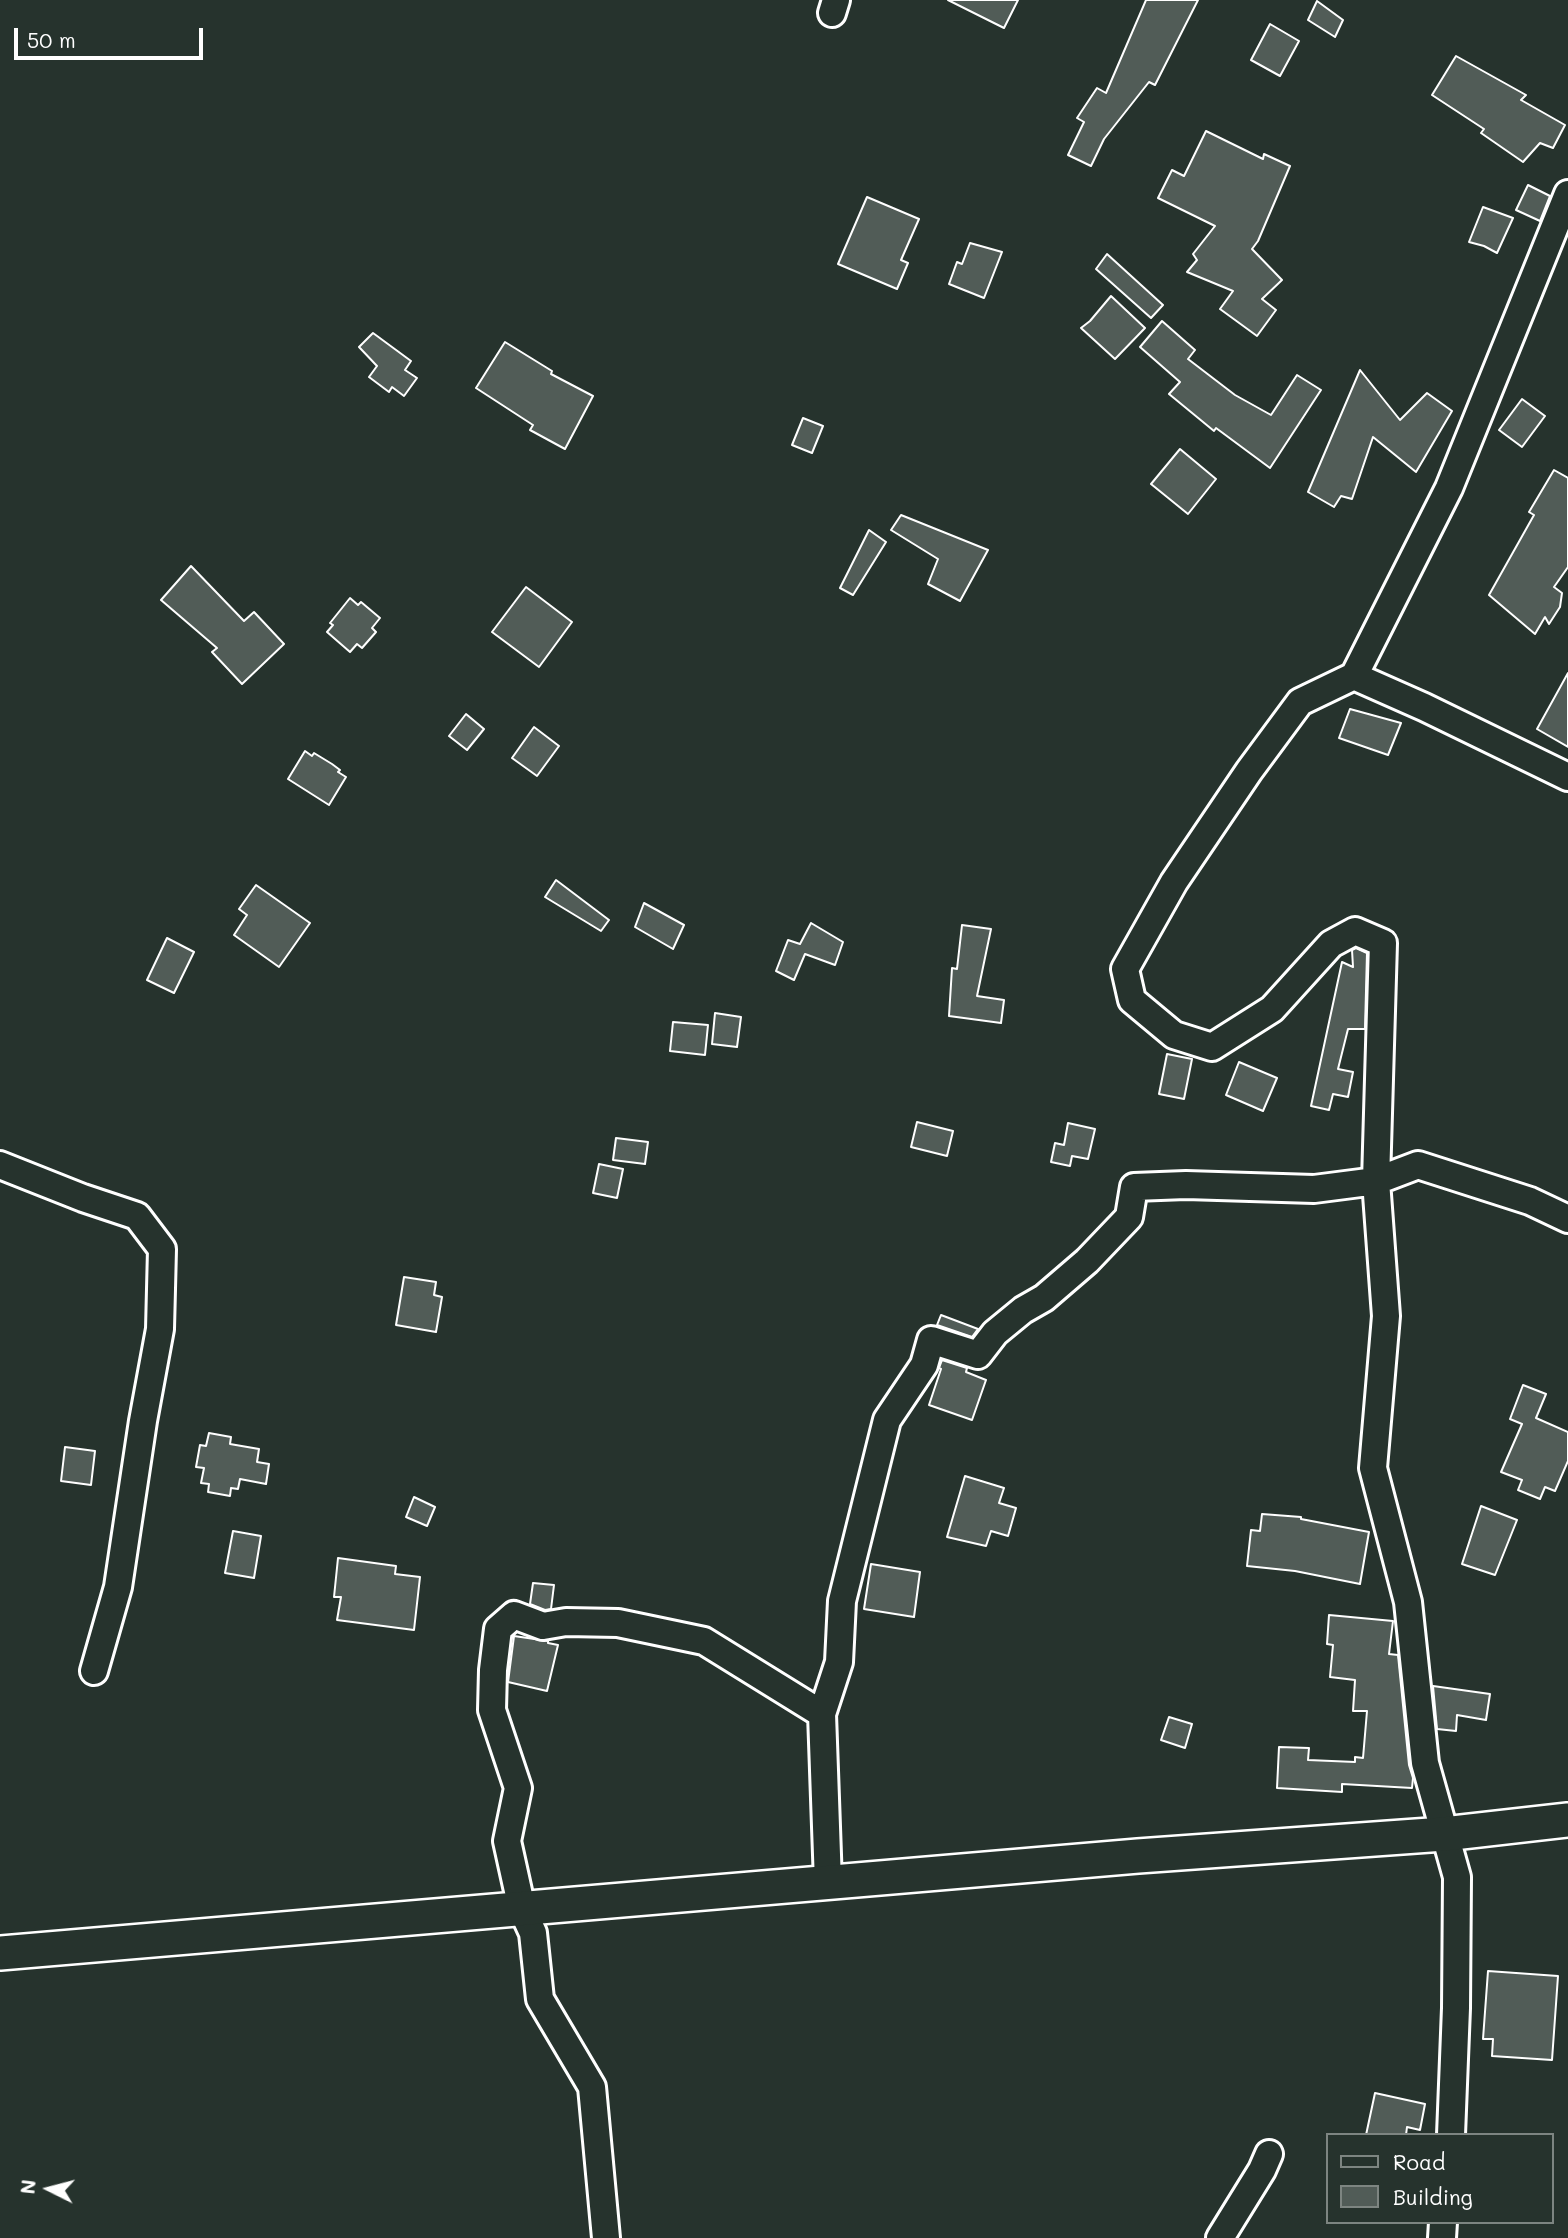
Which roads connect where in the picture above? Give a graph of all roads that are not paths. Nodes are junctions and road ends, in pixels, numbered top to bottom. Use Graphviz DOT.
graph roads {
  1 [pos="1568,194"];
  2 [pos="1354,676"];
  3 [pos="1568,777"];
  4 [pos="0,1165"];
  5 [pos="1376,1181"];
  6 [pos="1568,1219"];
  7 [pos="94,1671"];
  8 [pos="822,1714"];
  9 [pos="1568,1820"];
  10 [pos="1444,1834"];
  11 [pos="828,1883"];
  12 [pos="522,1909"];
  13 [pos="0,1954"];
  14 [pos="1451,2133"];
  15 [pos="1269,2154"];
  16 [pos="606,2238"];
  17 [pos="1220,2238"];
  1 -- 2 [label="street"];
  2 -- 3 [label="street"];
  2 -- 5 [label="street"];
  4 -- 7 [label="street"];
  5 -- 6 [label="street"];
  5 -- 8 [label="street"];
  5 -- 10 [label="street"];
  8 -- 11 [label="street"];
  8 -- 12 [label="street"];
  9 -- 10 [label="street"];
  10 -- 11 [label="street"];
  10 -- 14 [label="street"];
  11 -- 12 [label="street"];
  12 -- 13 [label="street"];
  12 -- 16 [label="street"];
  15 -- 17 [label="street"];
}
